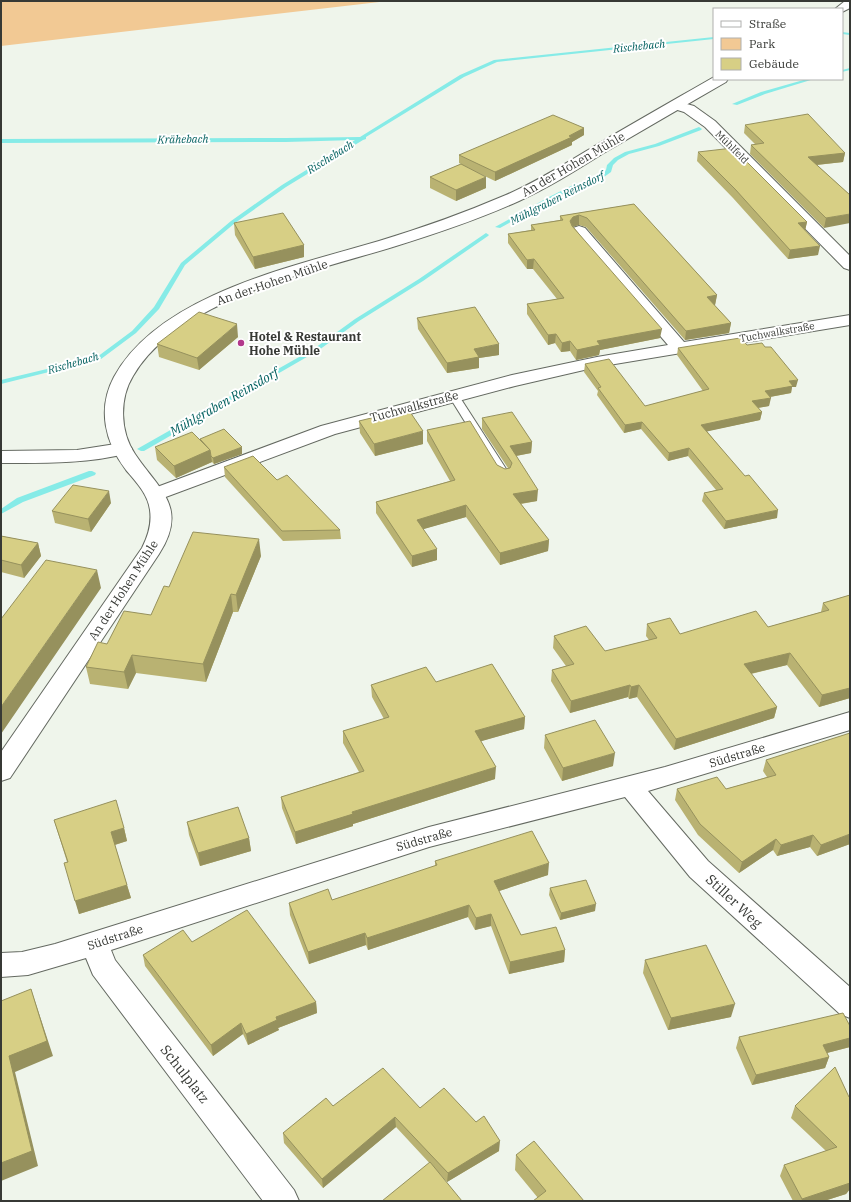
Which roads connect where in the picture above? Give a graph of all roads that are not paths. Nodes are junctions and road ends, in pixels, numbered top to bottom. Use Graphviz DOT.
graph roads {
  1 [pos="719,80"];
  2 [pos="676,105"];
  3 [pos="579,231"];
  4 [pos="850,265"];
  5 [pos="850,320"];
  6 [pos="680,348"];
  7 [pos="454,396"];
  8 [pos="122,449"];
  9 [pos="1,457"];
  10 [pos="504,475"];
  11 [pos="156,494"];
  12 [pos="850,721"];
  13 [pos="1,771"];
  14 [pos="631,786"];
  15 [pos="95,944"];
  16 [pos="1,965"];
  17 [pos="850,1004"];
  18 [pos="283,1201"];
  1 -- 2 [label="street, An der Hohen Mühle"];
  2 -- 4 [label="street, Mühlfeld"];
  2 -- 8 [label="street, An der Hohen Mühle"];
  3 -- 6 [label="street"];
  5 -- 6 [label="street, Tuchwalkstraße"];
  6 -- 7 [label="street, Tuchwalkstraße"];
  7 -- 10 [label="lane"];
  7 -- 11 [label="street, Tuchwalkstraße"];
  8 -- 9 [label="street"];
  8 -- 11 [label="street, An der Hohen Mühle"];
  11 -- 13 [label="street, An der Hohen Mühle"];
  12 -- 14 [label="street, Südstraße"];
  14 -- 15 [label="street, Südstraße"];
  14 -- 17 [label="street, Stiller Weg"];
  15 -- 16 [label="street, Südstraße"];
  15 -- 18 [label="street, Schulplatz"];
}
